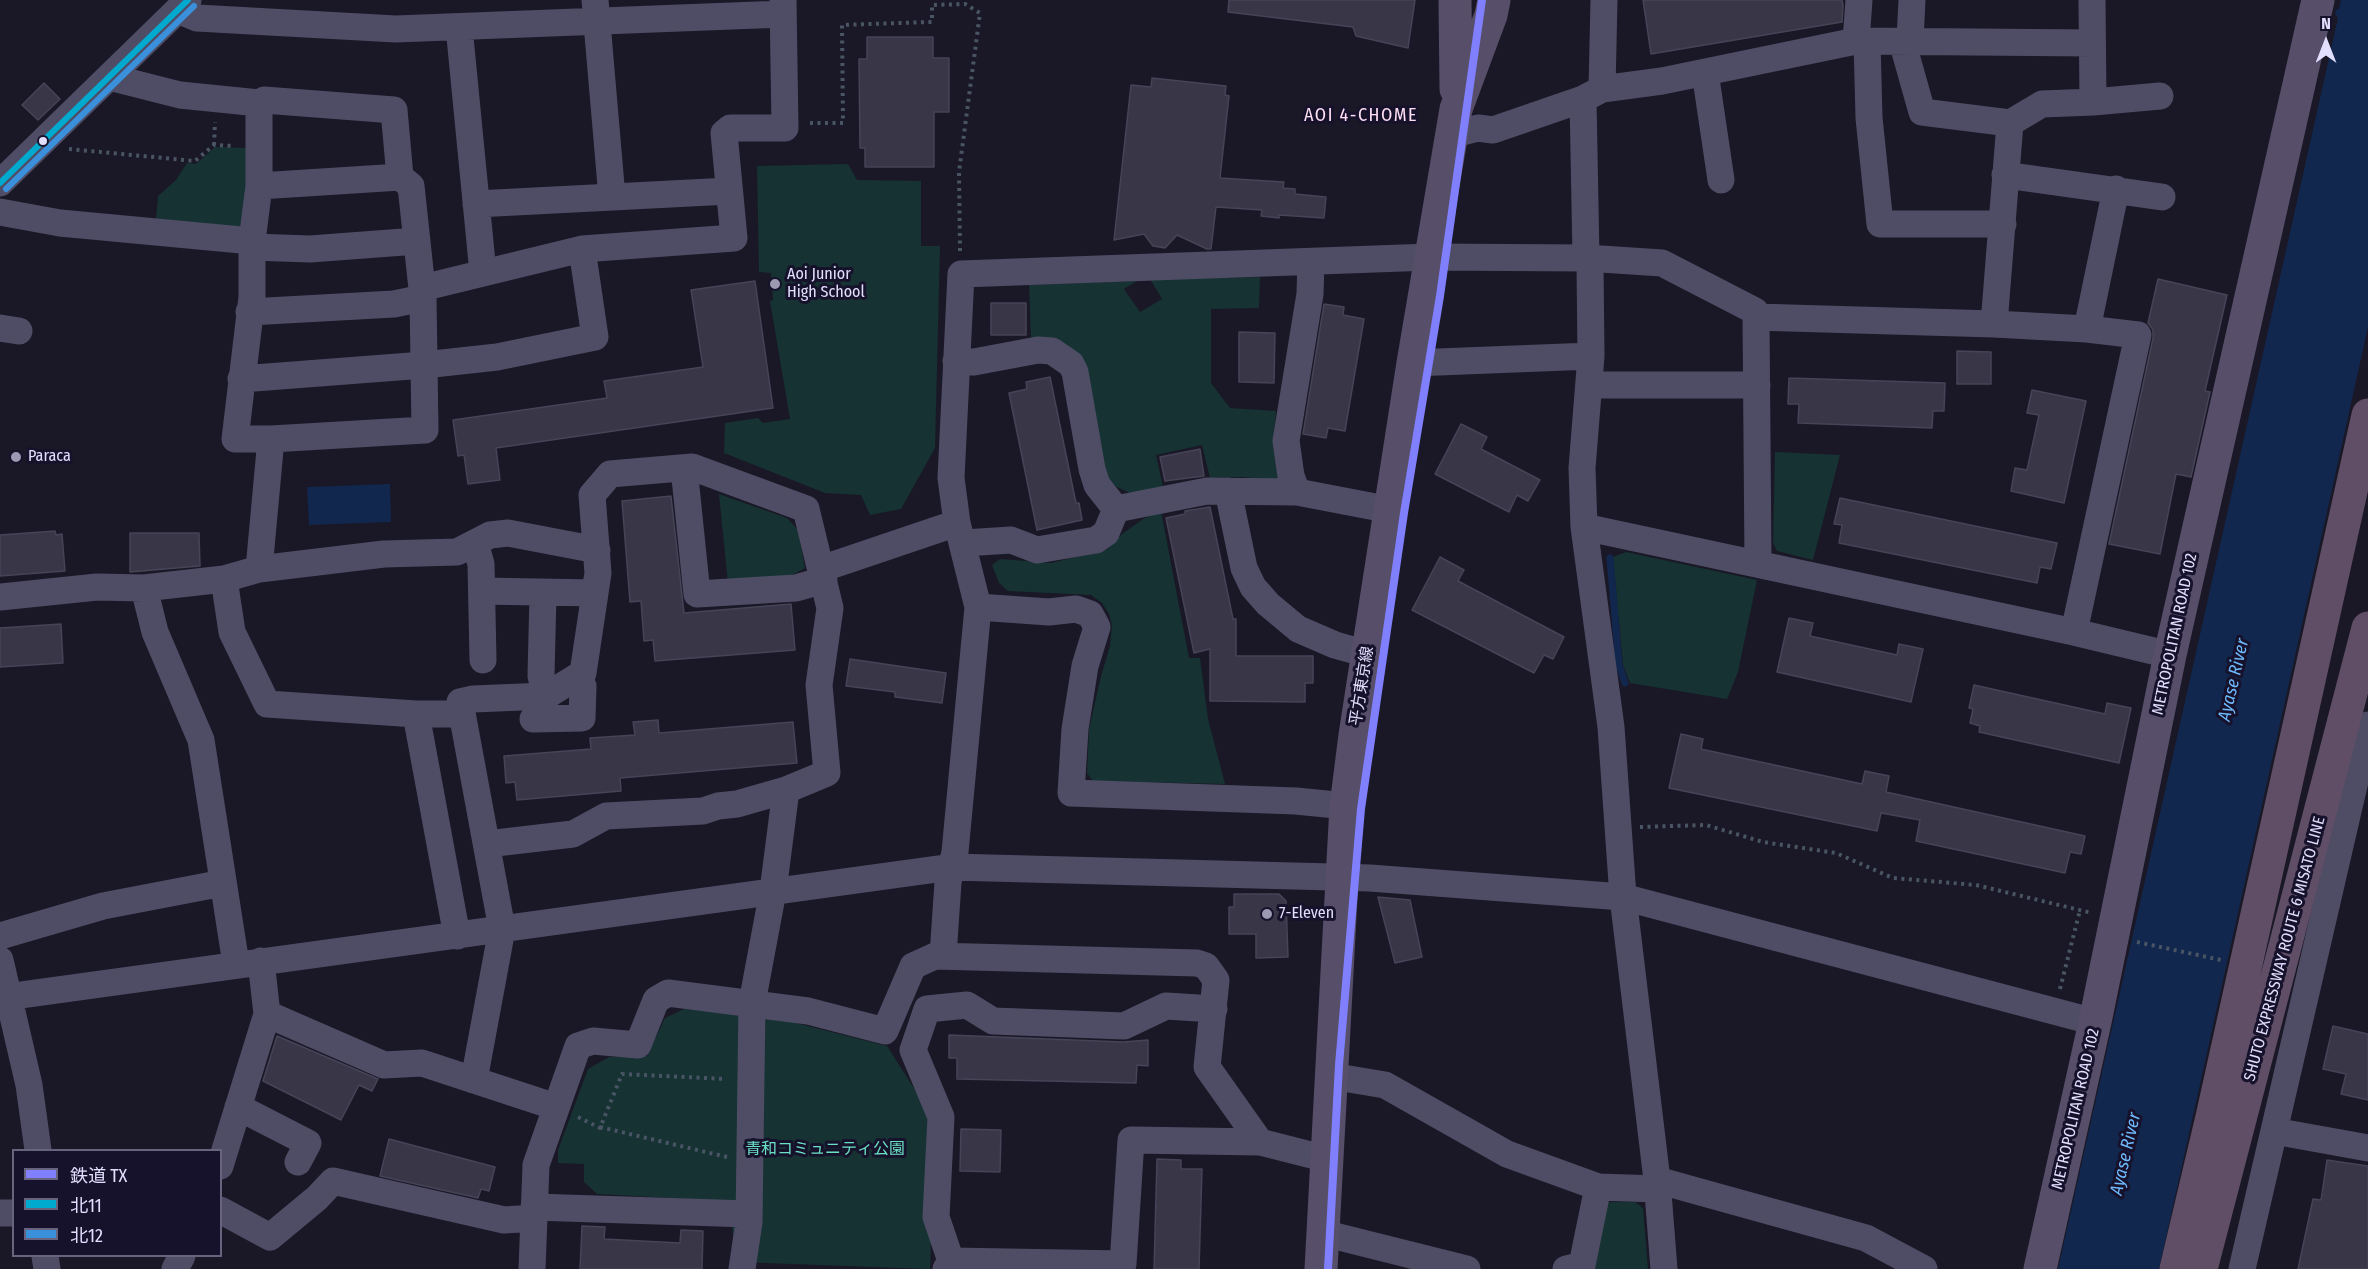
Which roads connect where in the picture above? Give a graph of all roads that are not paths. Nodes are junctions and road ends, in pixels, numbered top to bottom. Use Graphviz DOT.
graph roads {
  1 [pos="1455,0"];
  2 [pos="1494,0"];
  3 [pos="1604,0"];
  4 [pos="1859,0"];
  5 [pos="1912,0"];
  6 [pos="2092,0"];
  7 [pos="2319,0"];
  8 [pos="183,5"];
  9 [pos="783,7"];
  10 [pos="596,11"];
  11 [pos="459,27"];
  12 [pos="1906,40"];
  13 [pos="1861,41"];
  14 [pos="2092,43"];
  15 [pos="1705,72"];
  16 [pos="109,77"];
  17 [pos="1592,94"];
  18 [pos="2160,96"];
  19 [pos="2093,102"];
  20 [pos="258,103"];
  21 [pos="1454,122"];
  22 [pos="2010,123"];
  23 [pos="2005,175"];
  24 [pos="400,177"];
  25 [pos="1721,180"];
  26 [pos="0,183"];
  27 [pos="258,186"];
  28 [pos="2116,189"];
  29 [pos="729,191"];
  30 [pos="612,197"];
  31 [pos="2162,197"];
  32 [pos="476,204"];
  33 [pos="0,212"];
  34 [pos="2003,224"];
  35 [pos="417,241"];
  36 [pos="252,244"];
  37 [pos="582,249"];
  38 [pos="1430,257"];
  39 [pos="1586,258"];
  40 [pos="1311,262"];
  41 [pos="483,273"];
  42 [pos="422,293"];
  43 [pos="249,312"];
  44 [pos="1756,317"];
  45 [pos="1994,324"];
  46 [pos="2087,329"];
  47 [pos="1591,357"];
  48 [pos="956,362"];
  49 [pos="1413,363"];
  50 [pos="424,365"];
  51 [pos="241,378"];
  52 [pos="1589,385"];
  53 [pos="1757,385"];
  54 [pos="2368,415"];
  55 [pos="271,438"];
  56 [pos="684,468"];
  57 [pos="1228,490"];
  58 [pos="1297,492"];
  59 [pos="2368,508"];
  60 [pos="1116,509"];
  61 [pos="1391,510"];
  62 [pos="1584,527"];
  63 [pos="961,533"];
  64 [pos="475,543"];
  65 [pos="597,550"];
  66 [pos="1758,563"];
  67 [pos="259,569"];
  68 [pos="823,575"];
  69 [pos="225,579"];
  70 [pos="144,588"];
  71 [pos="482,591"];
  72 [pos="543,593"];
  73 [pos="595,593"];
  74 [pos="0,597"];
  75 [pos="978,608"];
  76 [pos="2368,628"];
  77 [pos="2074,632"];
  78 [pos="1367,654"];
  79 [pos="2170,655"];
  80 [pos="483,660"];
  81 [pos="578,676"];
  82 [pos="539,708"];
  83 [pos="416,714"];
  84 [pos="462,714"];
  85 [pos="2368,725"];
  86 [pos="786,790"];
  87 [pos="1346,806"];
  88 [pos="487,844"];
  89 [pos="952,867"];
  90 [pos="1342,877"];
  91 [pos="223,883"];
  92 [pos="773,891"];
  93 [pos="1623,897"];
  94 [pos="502,929"];
  95 [pos="0,936"];
  96 [pos="457,936"];
  97 [pos="943,956"];
  98 [pos="0,960"];
  99 [pos="248,963"];
  100 [pos="4,998"];
  101 [pos="752,1003"];
  102 [pos="1214,1009"];
  103 [pos="267,1014"];
  104 [pos="2095,1022"];
  105 [pos="889,1025"];
  106 [pos="913,1050"];
  107 [pos="1331,1076"];
  108 [pos="474,1080"];
  109 [pos="238,1107"];
  110 [pos="556,1107"];
  111 [pos="2212,1117"];
  112 [pos="2274,1131"];
  113 [pos="1260,1142"];
  114 [pos="2368,1148"];
  115 [pos="38,1149"];
  116 [pos="222,1159"];
  117 [pos="1327,1159"];
  118 [pos="298,1162"];
  119 [pos="1657,1184"];
  120 [pos="1598,1187"];
  121 [pos="222,1211"];
  122 [pos="534,1213"];
  123 [pos="749,1215"];
  124 [pos="1323,1233"];
  125 [pos="949,1265"];
  126 [pos="1439,1265"];
  127 [pos="2036,1267"];
  128 [pos="532,1269"];
  129 [pos="742,1269"];
  130 [pos="1321,1269"];
  131 [pos="1467,1269"];
  132 [pos="1566,1269"];
  133 [pos="1664,1269"];
  134 [pos="1924,1269"];
  135 [pos="2176,1269"];
  136 [pos="2201,1269"];
  137 [pos="2216,1269"];
  138 [pos="2242,1269"];
  1 -- 21 [label="main road, 平方東京線"];
  2 -- 21 [label="main road, 平方東京線"];
  3 -- 17 [label="street"];
  4 -- 13 [label="street"];
  5 -- 12 [label="street"];
  6 -- 14 [label="street"];
  7 -- 79 [label="main road, METROPOLITAN ROAD 102"];
  8 -- 11 [label="street"];
  8 -- 16 [label="street"];
  9 -- 10 [label="street"];
  9 -- 29 [label="street"];
  10 -- 11 [label="street"];
  10 -- 30 [label="street"];
  11 -- 32 [label="street"];
  12 -- 13 [label="street"];
  12 -- 14 [label="street"];
  12 -- 22 [label="street"];
  13 -- 15 [label="street"];
  13 -- 34 [label="street"];
  14 -- 19 [label="street"];
  15 -- 17 [label="street"];
  15 -- 25 [label="street"];
  16 -- 20 [label="street"];
  16 -- 26 [label="street"];
  17 -- 21 [label="street"];
  17 -- 39 [label="street"];
  18 -- 19 [label="street"];
  19 -- 22 [label="street"];
  20 -- 24 [label="street"];
  20 -- 27 [label="street"];
  21 -- 38 [label="main road, 平方東京線"];
  22 -- 23 [label="street"];
  23 -- 28 [label="street"];
  23 -- 34 [label="street"];
  24 -- 27 [label="street"];
  24 -- 35 [label="street"];
  27 -- 36 [label="street"];
  28 -- 31 [label="street"];
  28 -- 46 [label="street"];
  29 -- 30 [label="street"];
  29 -- 37 [label="street"];
  30 -- 32 [label="street"];
  32 -- 41 [label="street"];
  33 -- 36 [label="street"];
  34 -- 45 [label="street"];
  35 -- 36 [label="street"];
  35 -- 42 [label="street"];
  36 -- 43 [label="street"];
  37 -- 41 [label="street"];
  37 -- 50 [label="street"];
  38 -- 39 [label="street"];
  38 -- 40 [label="street"];
  38 -- 49 [label="main road, 平方東京線"];
  39 -- 44 [label="street"];
  39 -- 47 [label="street"];
  40 -- 48 [label="street"];
  40 -- 58 [label="street"];
  41 -- 42 [label="street"];
  42 -- 43 [label="street"];
  42 -- 50 [label="street"];
  43 -- 51 [label="street"];
  44 -- 45 [label="street"];
  44 -- 53 [label="street"];
  45 -- 46 [label="street"];
  46 -- 77 [label="street"];
  47 -- 49 [label="street"];
  47 -- 52 [label="street"];
  48 -- 60 [label="street"];
  48 -- 63 [label="street"];
  49 -- 61 [label="main road, 平方東京線"];
  50 -- 51 [label="street"];
  50 -- 55 [label="street"];
  51 -- 55 [label="street"];
  52 -- 53 [label="street"];
  52 -- 62 [label="street"];
  53 -- 66 [label="street"];
  54 -- 111 [label="highway"];
  55 -- 67 [label="street"];
  56 -- 65 [label="street"];
  56 -- 68 [label="street"];
  56 -- 68 [label="street"];
  57 -- 58 [label="street"];
  57 -- 60 [label="street"];
  57 -- 78 [label="street"];
  58 -- 61 [label="street"];
  59 -- 111 [label="highway"];
  60 -- 63 [label="street"];
  61 -- 78 [label="main road, 平方東京線"];
  62 -- 66 [label="street"];
  62 -- 93 [label="street"];
  63 -- 68 [label="street"];
  63 -- 75 [label="street"];
  64 -- 65 [label="street"];
  64 -- 67 [label="street"];
  64 -- 71 [label="street"];
  65 -- 73 [label="street"];
  66 -- 77 [label="street"];
  67 -- 69 [label="street"];
  68 -- 86 [label="street"];
  69 -- 70 [label="street"];
  69 -- 83 [label="street"];
  70 -- 74 [label="street"];
  70 -- 91 [label="street"];
  71 -- 72 [label="street"];
  71 -- 80 [label="street"];
  72 -- 73 [label="street"];
  72 -- 82 [label="street"];
  73 -- 81 [label="street"];
  75 -- 87 [label="street"];
  75 -- 89 [label="street"];
  76 -- 136 [label="highway, SHUTO EXPRESSWAY ROUTE 6 MISATO LINE"];
  76 -- 137 [label="highway, SHUTO EXPRESSWAY ROUTE 6 MISATO LINE"];
  77 -- 79 [label="street"];
  78 -- 87 [label="main road, 平方東京線"];
  79 -- 104 [label="main road, METROPOLITAN ROAD 102"];
  81 -- 82 [label="street"];
  81 -- 82 [label="street"];
  82 -- 84 [label="street"];
  83 -- 84 [label="street"];
  83 -- 96 [label="street"];
  84 -- 88 [label="street"];
  85 -- 112 [label="street"];
  86 -- 88 [label="street"];
  86 -- 92 [label="street"];
  87 -- 90 [label="main road, 平方東京線"];
  88 -- 94 [label="street"];
  89 -- 90 [label="street"];
  89 -- 92 [label="street"];
  89 -- 97 [label="street"];
  90 -- 93 [label="street"];
  90 -- 107 [label="main road, 平方東京線"];
  91 -- 95 [label="street"];
  91 -- 99 [label="street"];
  92 -- 94 [label="street"];
  92 -- 101 [label="street"];
  93 -- 104 [label="street"];
  93 -- 119 [label="street"];
  94 -- 96 [label="street"];
  94 -- 108 [label="street"];
  96 -- 99 [label="street"];
  97 -- 102 [label="street"];
  97 -- 105 [label="street"];
  98 -- 100 [label="street"];
  99 -- 100 [label="street"];
  99 -- 103 [label="street"];
  100 -- 115 [label="street"];
  101 -- 105 [label="street"];
  101 -- 110 [label="street"];
  101 -- 123 [label="street"];
  102 -- 106 [label="street"];
  102 -- 113 [label="street"];
  103 -- 108 [label="street"];
  103 -- 109 [label="street"];
  104 -- 127 [label="main road, METROPOLITAN ROAD 102"];
  105 -- 106 [label="street"];
  106 -- 125 [label="street"];
  107 -- 117 [label="main road, 平方東京線"];
  107 -- 120 [label="street"];
  108 -- 110 [label="street"];
  109 -- 116 [label="street"];
  109 -- 118 [label="street"];
  110 -- 122 [label="street"];
  111 -- 135 [label="highway"];
  112 -- 114 [label="street"];
  112 -- 138 [label="street"];
  113 -- 117 [label="street"];
  113 -- 125 [label="street"];
  117 -- 124 [label="main road, 平方東京線"];
  119 -- 120 [label="street"];
  119 -- 133 [label="street"];
  119 -- 134 [label="street"];
  120 -- 132 [label="street"];
  121 -- 122 [label="street"];
  122 -- 123 [label="street"];
  122 -- 128 [label="street"];
  123 -- 129 [label="street"];
  124 -- 126 [label="street"];
  124 -- 130 [label="main road, 平方東京線"];
  126 -- 131 [label="street"];
}
